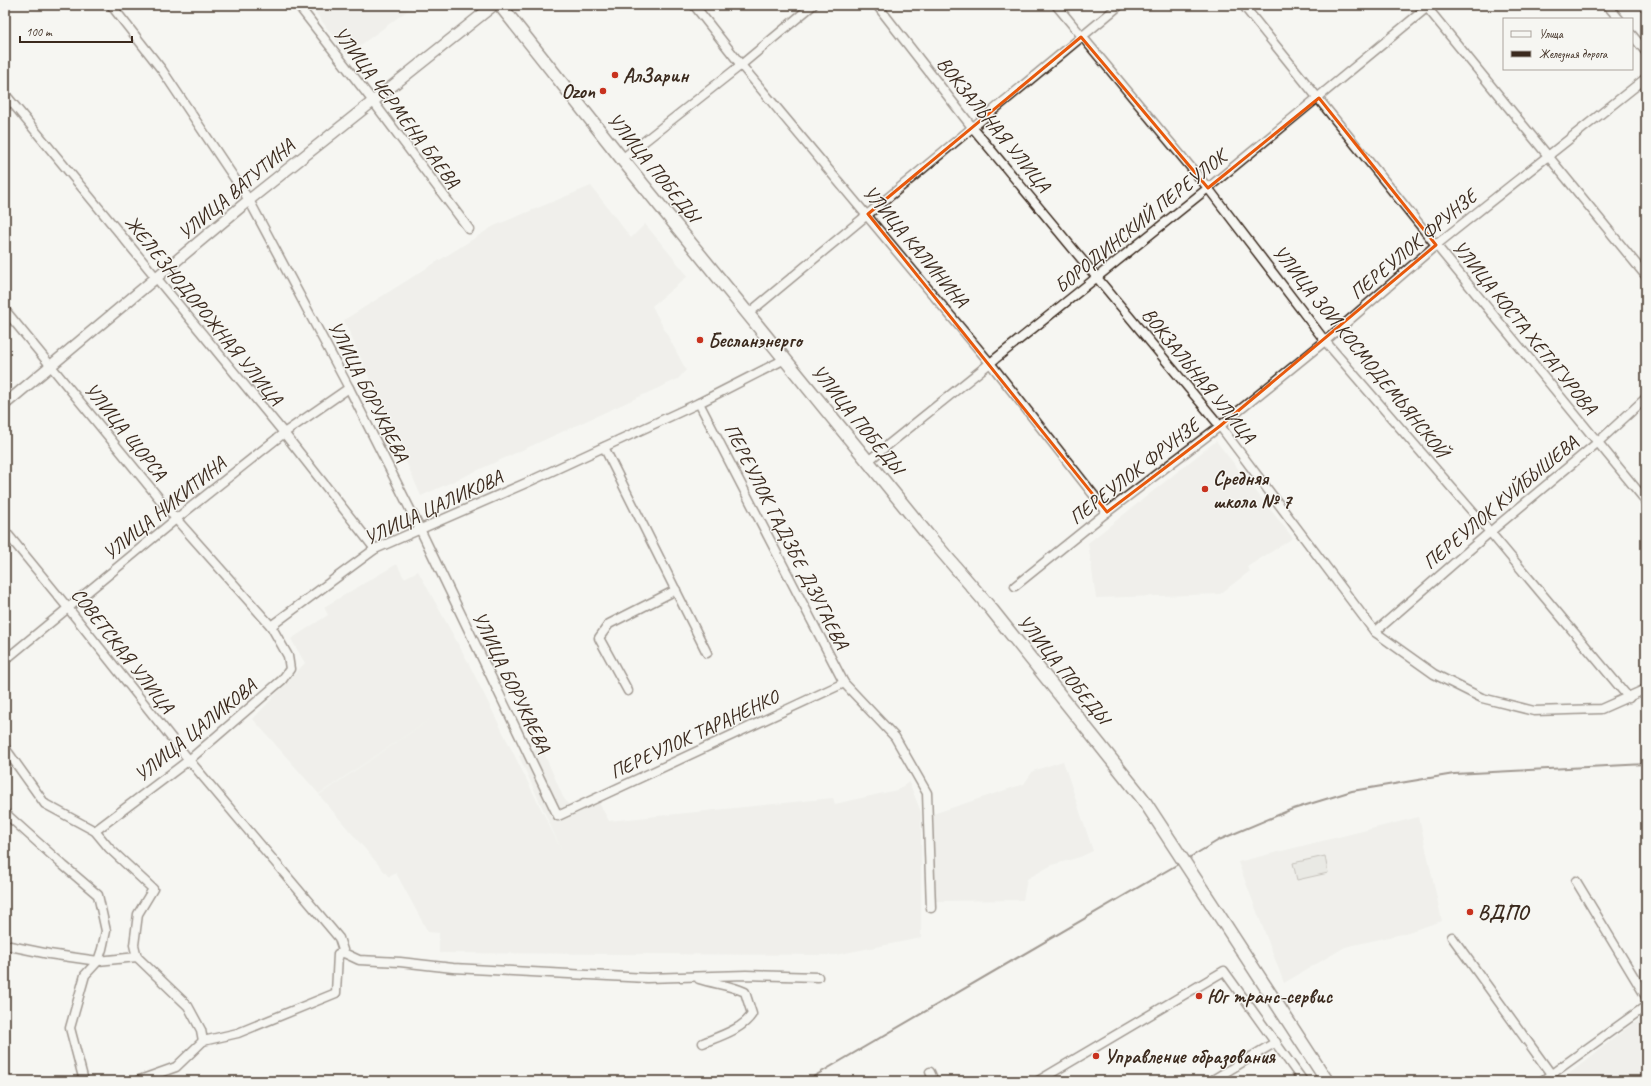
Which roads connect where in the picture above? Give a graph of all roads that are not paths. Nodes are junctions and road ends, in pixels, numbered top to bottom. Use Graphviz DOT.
graph roads {
  1 [pos="111,5"];
  2 [pos="298,5"];
  3 [pos="494,5"];
  4 [pos="500,5"];
  5 [pos="694,5"];
  6 [pos="813,5"];
  7 [pos="877,5"];
  8 [pos="1056,5"];
  9 [pos="1120,5"];
  10 [pos="1243,5"];
  11 [pos="1607,5"];
  12 [pos="1427,6"];
  13 [pos="1618,18"];
  14 [pos="1633,36"];
  15 [pos="1081,37"];
  16 [pos="1646,52"];
  17 [pos="742,65"];
  18 [pos="1646,78"];
  19 [pos="5,94"];
  20 [pos="1319,98"];
  21 [pos="372,100"];
  22 [pos="972,126"];
  23 [pos="1548,157"];
  24 [pos="622,159"];
  25 [pos="1208,188"];
  26 [pos="249,200"];
  27 [pos="868,214"];
  28 [pos="469,229"];
  29 [pos="1436,245"];
  30 [pos="1646,276"];
  31 [pos="1098,277"];
  32 [pos="157,279"];
  33 [pos="5,310"];
  34 [pos="748,313"];
  35 [pos="1325,341"];
  36 [pos="785,359"];
  37 [pos="990,363"];
  38 [pos="51,366"];
  39 [pos="349,388"];
  40 [pos="1646,398"];
  41 [pos="699,403"];
  42 [pos="5,404"];
  43 [pos="1220,426"];
  44 [pos="284,433"];
  45 [pos="1597,442"];
  46 [pos="604,447"];
  47 [pos="868,461"];
  48 [pos="1646,501"];
  49 [pos="1107,512"];
  50 [pos="176,519"];
  51 [pos="420,529"];
  52 [pos="5,531"];
  53 [pos="1490,532"];
  54 [pos="375,549"];
  55 [pos="1015,586"];
  56 [pos="676,590"];
  57 [pos="68,608"];
  58 [pos="271,626"];
  59 [pos="1375,632"];
  60 [pos="707,653"];
  61 [pos="5,660"];
  62 [pos="844,683"];
  63 [pos="1646,689"];
  64 [pos="628,691"];
  65 [pos="1629,698"];
  66 [pos="5,748"];
  67 [pos="189,760"];
  68 [pos="5,812"];
  69 [pos="558,816"];
  70 [pos="95,831"];
  71 [pos="1576,881"];
  72 [pos="931,908"];
  73 [pos="1452,937"];
  74 [pos="5,944"];
  75 [pos="344,953"];
  76 [pos="137,957"];
  77 [pos="98,962"];
  78 [pos="692,976"];
  79 [pos="818,976"];
  80 [pos="1646,997"];
  81 [pos="1646,1006"];
  82 [pos="203,1040"];
  83 [pos="1276,1042"];
  84 [pos="703,1043"];
  85 [pos="930,1072"];
  86 [pos="1551,1074"];
  87 [pos="152,1078"];
  88 [pos="84,1081"];
  89 [pos="137,1081"];
  90 [pos="934,1081"];
  91 [pos="1038,1081"];
  92 [pos="1211,1081"];
  93 [pos="1303,1081"];
  94 [pos="1328,1081"];
  95 [pos="1542,1081"];
  1 -- 26 [label="street, УЛИЦА БОРУКАЕВА"];
  2 -- 21 [label="street, УЛИЦА ЧЕРМЕНА БАЕВА"];
  3 -- 21 [label="street, УЛИЦА ВАТУТИНА"];
  4 -- 24 [label="main road, УЛИЦА ПОБЕДЫ"];
  5 -- 17 [label="street, УЛИЦА КАЛИНИНА"];
  6 -- 17 [label="street"];
  7 -- 22 [label="street, ВОКЗАЛЬНАЯ УЛИЦА"];
  8 -- 15 [label="street, УЛИЦА ЗОИ КОСМОДЕМЬЯНСКОЙ"];
  9 -- 15 [label="street"];
  10 -- 20 [label="street, УЛИЦА КОСТА ХЕТАГУРОВА"];
  11 -- 13 [label="street"];
  12 -- 20 [label="street, БОРОДИНСКИЙ ПЕРЕУЛОК"];
  12 -- 23 [label="street"];
  14 -- 16 [label="street"];
  15 -- 22 [label="street"];
  15 -- 25 [label="street, УЛИЦА ЗОИ КОСМОДЕМЬЯНСКОЙ"];
  17 -- 24 [label="street"];
  17 -- 27 [label="street, УЛИЦА КАЛИНИНА"];
  18 -- 23 [label="street, ПЕРЕУЛОК ФРУНЗЕ"];
  19 -- 32 [label="street, ЖЕЛЕЗНОДОРОЖНАЯ УЛИЦА"];
  20 -- 25 [label="street, БОРОДИНСКИЙ ПЕРЕУЛОК"];
  20 -- 29 [label="street, УЛИЦА КОСТА ХЕТАГУРОВА"];
  21 -- 26 [label="street, УЛИЦА ВАТУТИНА"];
  21 -- 28 [label="street, УЛИЦА ЧЕРМЕНА БАЕВА"];
  22 -- 27 [label="street"];
  22 -- 31 [label="street, ВОКЗАЛЬНАЯ УЛИЦА"];
  23 -- 29 [label="street, ПЕРЕУЛОК ФРУНЗЕ"];
  23 -- 30 [label="street"];
  24 -- 34 [label="main road, УЛИЦА ПОБЕДЫ"];
  25 -- 31 [label="street, БОРОДИНСКИЙ ПЕРЕУЛОК"];
  25 -- 35 [label="street, УЛИЦА ЗОИ КОСМОДЕМЬЯНСКОЙ"];
  26 -- 32 [label="street, УЛИЦА ВАТУТИНА"];
  26 -- 39 [label="street, УЛИЦА БОРУКАЕВА"];
  27 -- 34 [label="street"];
  27 -- 37 [label="street, УЛИЦА КАЛИНИНА"];
  29 -- 35 [label="street, ПЕРЕУЛОК ФРУНЗЕ"];
  29 -- 45 [label="street, УЛИЦА КОСТА ХЕТАГУРОВА"];
  31 -- 37 [label="street, БОРОДИНСКИЙ ПЕРЕУЛОК"];
  31 -- 43 [label="street, ВОКЗАЛЬНАЯ УЛИЦА"];
  32 -- 38 [label="street, УЛИЦА ВАТУТИНА"];
  32 -- 44 [label="street, ЖЕЛЕЗНОДОРОЖНАЯ УЛИЦА"];
  33 -- 38 [label="street, УЛИЦА ЩОРСА"];
  34 -- 36 [label="main road, УЛИЦА ПОБЕДЫ"];
  35 -- 43 [label="street, ПЕРЕУЛОК ФРУНЗЕ"];
  35 -- 53 [label="street, УЛИЦА ЗОИ КОСМОДЕМЬЯНСКОЙ"];
  36 -- 41 [label="street, УЛИЦА ЦАЛИКОВА"];
  36 -- 47 [label="main road, УЛИЦА ПОБЕДЫ"];
  37 -- 47 [label="street, БОРОДИНСКИЙ ПЕРЕУЛОК"];
  37 -- 49 [label="street, УЛИЦА КАЛИНИНА"];
  38 -- 42 [label="street, УЛИЦА ВАТУТИНА"];
  38 -- 50 [label="street, УЛИЦА ЩОРСА"];
  39 -- 44 [label="street, УЛИЦА НИКИТИНА"];
  39 -- 51 [label="street, УЛИЦА БОРУКАЕВА"];
  40 -- 45 [label="street, ПЕРЕУЛОК КУЙБЫШЕВА"];
  41 -- 46 [label="street, УЛИЦА ЦАЛИКОВА"];
  41 -- 62 [label="street, ПЕРЕУЛОК ГАДЗБЕ ДЗУГАЕВА"];
  43 -- 49 [label="street, ПЕРЕУЛОК ФРУНЗЕ"];
  43 -- 59 [label="street, ВОКЗАЛЬНАЯ УЛИЦА"];
  44 -- 50 [label="street, УЛИЦА НИКИТИНА"];
  44 -- 54 [label="street, ЖЕЛЕЗНОДОРОЖНАЯ УЛИЦА"];
  45 -- 48 [label="street, УЛИЦА КОСТА ХЕТАГУРОВА"];
  45 -- 53 [label="street, ПЕРЕУЛОК КУЙБЫШЕВА"];
  46 -- 51 [label="street, УЛИЦА ЦАЛИКОВА"];
  46 -- 56 [label="street"];
  47 -- 94 [label="main road, УЛИЦА ПОБЕДЫ, bridge"];
  49 -- 55 [label="street, ПЕРЕУЛОК ФРУНЗЕ"];
  50 -- 57 [label="street, УЛИЦА НИКИТИНА"];
  50 -- 58 [label="street, УЛИЦА ЩОРСА"];
  51 -- 54 [label="street, УЛИЦА ЦАЛИКОВА"];
  51 -- 69 [label="street, УЛИЦА БОРУКАЕВА"];
  52 -- 57 [label="street, СОВЕТСКАЯ УЛИЦА"];
  53 -- 59 [label="street, ПЕРЕУЛОК КУЙБЫШЕВА"];
  53 -- 65 [label="street, УЛИЦА ЗОИ КОСМОДЕМЬЯНСКОЙ"];
  54 -- 58 [label="street, УЛИЦА ЦАЛИКОВА"];
  56 -- 60 [label="street"];
  56 -- 64 [label="street"];
  57 -- 61 [label="street, УЛИЦА НИКИТИНА"];
  57 -- 67 [label="street, СОВЕТСКАЯ УЛИЦА"];
  58 -- 67 [label="street, УЛИЦА ЦАЛИКОВА"];
  59 -- 65 [label="street, ВОКЗАЛЬНАЯ УЛИЦА"];
  62 -- 69 [label="street, ПЕРЕУЛОК ТАРАНЕНКО"];
  62 -- 72 [label="street, ПЕРЕУЛОК ГАДЗБЕ ДЗУГАЕВА"];
  63 -- 65 [label="street, ВОКЗАЛЬНАЯ УЛИЦА"];
  66 -- 70 [label="street"];
  67 -- 70 [label="street, УЛИЦА ЦАЛИКОВА"];
  67 -- 75 [label="street, СОВЕТСКАЯ УЛИЦА"];
  68 -- 77 [label="street"];
  70 -- 76 [label="street"];
  71 -- 80 [label="street"];
  73 -- 86 [label="street"];
  74 -- 77 [label="street"];
  75 -- 78 [label="street"];
  75 -- 82 [label="street"];
  76 -- 77 [label="street"];
  76 -- 82 [label="street"];
  77 -- 88 [label="street"];
  78 -- 79 [label="street"];
  78 -- 84 [label="street"];
  81 -- 86 [label="street"];
  82 -- 87 [label="street"];
  83 -- 91 [label="street"];
  83 -- 92 [label="street"];
  83 -- 93 [label="street"];
  85 -- 90 [label="street"];
  86 -- 95 [label="street"];
  87 -- 89 [label="street"];
}
